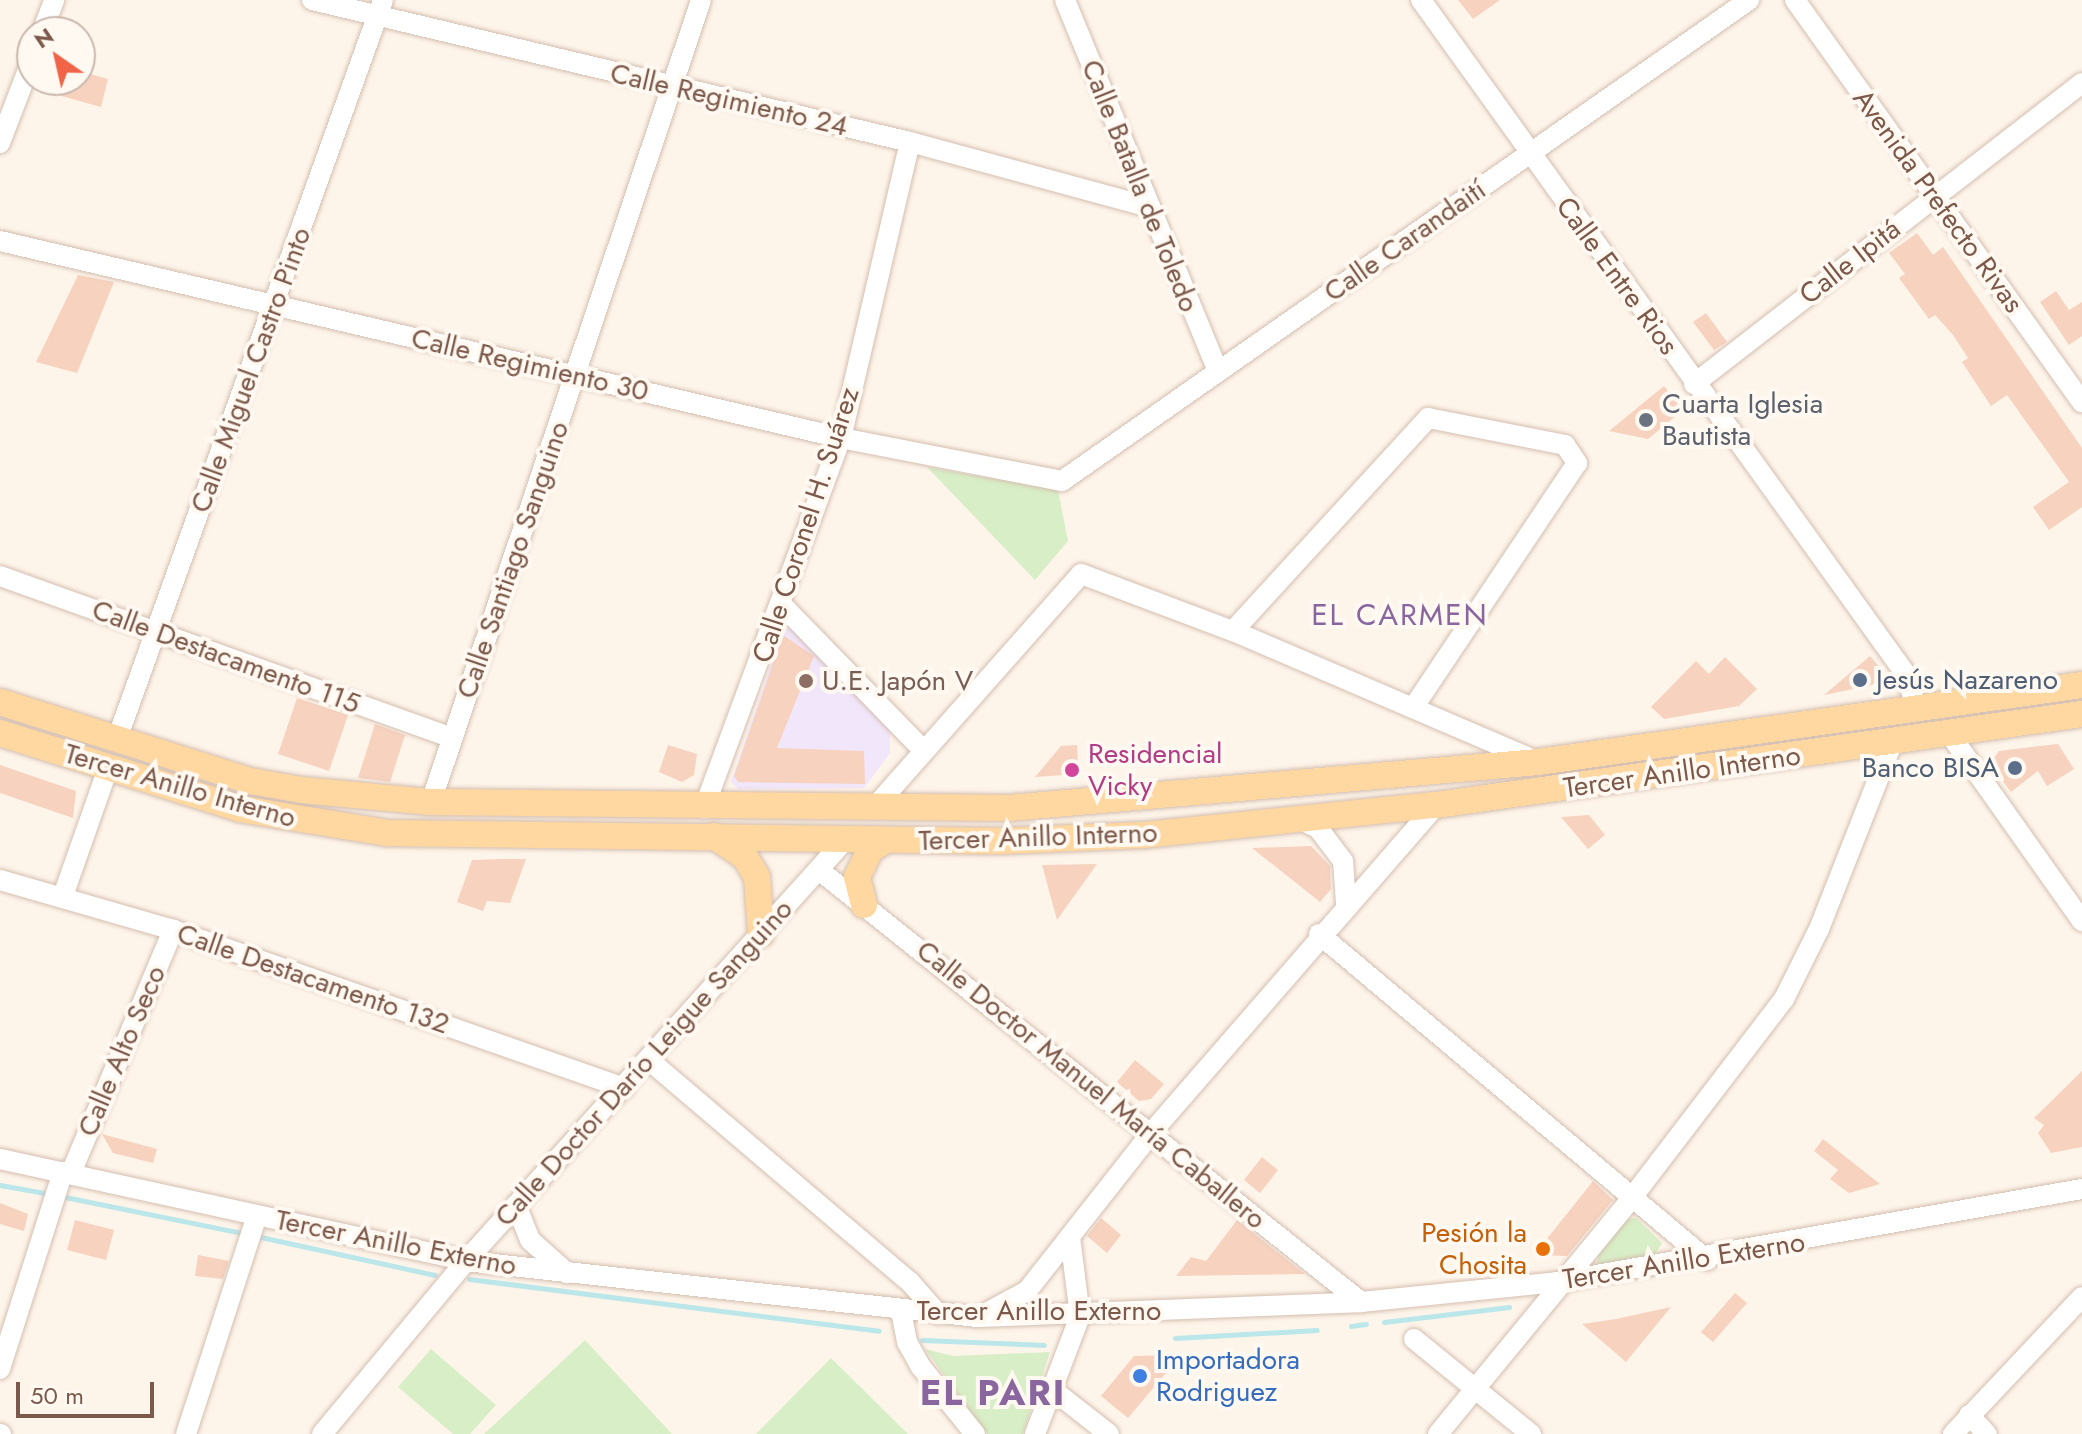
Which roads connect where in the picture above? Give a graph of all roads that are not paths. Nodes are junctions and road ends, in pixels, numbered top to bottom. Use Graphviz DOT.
graph roads {
  1 [pos="312,0"];
  2 [pos="701,0"];
  3 [pos="1065,0"];
  4 [pos="1421,0"];
  5 [pos="1749,0"];
  6 [pos="1795,0"];
  7 [pos="380,9"];
  8 [pos="2082,83"];
  9 [pos="672,87"];
  10 [pos="18,96"];
  11 [pos="910,142"];
  12 [pos="0,143"];
  13 [pos="1529,154"];
  14 [pos="1933,197"];
  15 [pos="1146,206"];
  16 [pos="0,241"];
  17 [pos="273,307"];
  18 [pos="1218,372"];
  19 [pos="577,375"];
  20 [pos="1694,384"];
  21 [pos="2082,402"];
  22 [pos="841,438"];
  23 [pos="1062,481"];
  24 [pos="0,576"];
  25 [pos="782,605"];
  26 [pos="1233,631"];
  27 [pos="157,632"];
  28 [pos="2082,685"];
  29 [pos="0,702"];
  30 [pos="1413,708"];
  31 [pos="1918,711"];
  32 [pos="2082,714"];
  33 [pos="0,733"];
  34 [pos="1760,733"];
  35 [pos="1951,736"];
  36 [pos="452,738"];
  37 [pos="117,739"];
  38 [pos="1892,744"];
  39 [pos="1659,746"];
  40 [pos="923,750"];
  41 [pos="1491,754"];
  42 [pos="108,768"];
  43 [pos="1714,768"];
  44 [pos="1608,781"];
  45 [pos="431,802"];
  46 [pos="1436,805"];
  47 [pos="676,806"];
  48 [pos="874,808"];
  49 [pos="957,808"];
  50 [pos="1300,819"];
  51 [pos="706,821"];
  52 [pos="388,833"];
  53 [pos="845,840"];
  54 [pos="883,842"];
  55 [pos="819,870"];
  56 [pos="0,880"];
  57 [pos="63,896"];
  58 [pos="1346,903"];
  59 [pos="864,905"];
  60 [pos="2082,921"];
  61 [pos="173,930"];
  62 [pos="761,934"];
  63 [pos="1319,934"];
  64 [pos="649,1060"];
  65 [pos="624,1088"];
  66 [pos="1152,1132"];
  67 [pos="0,1159"];
  68 [pos="61,1184"];
  69 [pos="2082,1189"];
  70 [pos="1634,1195"];
  71 [pos="516,1205"];
  72 [pos="255,1223"];
  73 [pos="1070,1237"];
  74 [pos="1707,1260"];
  75 [pos="463,1265"];
  76 [pos="571,1275"];
  77 [pos="1557,1282"];
  78 [pos="2082,1297"];
  79 [pos="1361,1302"];
  80 [pos="901,1311"];
  81 [pos="938,1314"];
  82 [pos="1080,1316"];
  83 [pos="977,1317"];
  84 [pos="1414,1339"];
  85 [pos="0,1369"];
  86 [pos="1049,1387"];
  87 [pos="1474,1388"];
  88 [pos="1969,1415"];
  89 [pos="186,1434"];
  90 [pos="322,1434"];
  91 [pos="975,1434"];
  92 [pos="1035,1434"];
  93 [pos="1109,1434"];
  94 [pos="1438,1434"];
  95 [pos="1531,1434"];
  96 [pos="1953,1434"];
  97 [pos="1987,1434"];
  1 -- 7 [label="street, Calle Regimiento 24"];
  2 -- 9 [label="street, Calle Santiago Sanguino"];
  3 -- 15 [label="street, Calle Batalla de Toledo"];
  4 -- 13 [label="street, Calle Entre Rios"];
  5 -- 13 [label="street, Calle Carandaití"];
  6 -- 14 [label="street, Avenida Prefecto Rivas"];
  7 -- 9 [label="street, Calle Regimiento 24"];
  7 -- 17 [label="street, Calle Miguel Castro Pinto"];
  8 -- 14 [label="street, Calle Ipitá"];
  9 -- 11 [label="street, Calle Regimiento 24"];
  9 -- 19 [label="street, Calle Santiago Sanguino"];
  10 -- 12 [label="street"];
  11 -- 15 [label="street, Calle Regimiento 24"];
  11 -- 22 [label="street, Calle Coronel H. Suárez"];
  13 -- 18 [label="street, Calle Carandaití"];
  13 -- 20 [label="street, Calle Entre Rios"];
  14 -- 20 [label="street, Calle Ipitá"];
  14 -- 21 [label="street, Avenida Prefecto Rivas"];
  15 -- 18 [label="street, Calle Batalla de Toledo"];
  16 -- 17 [label="street, Calle Regimiento 30"];
  17 -- 19 [label="street, Calle Regimiento 30"];
  17 -- 27 [label="street, Calle Miguel Castro Pinto"];
  18 -- 23 [label="street, Calle Carandaití"];
  19 -- 22 [label="street, Calle Regimiento 30"];
  19 -- 36 [label="street, Calle Santiago Sanguino"];
  20 -- 31 [label="street, Calle Entre Rios"];
  22 -- 23 [label="street, Calle Regimiento 30"];
  22 -- 25 [label="street, Calle Coronel H. Suárez"];
  24 -- 27 [label="street, Calle Destacamento 115"];
  25 -- 40 [label="street"];
  25 -- 51 [label="street, Calle Coronel H. Suárez"];
  26 -- 30 [label="street"];
  26 -- 30 [label="street"];
  26 -- 40 [label="street"];
  27 -- 36 [label="street, Calle Destacamento 115"];
  27 -- 37 [label="street, Calle Miguel Castro Pinto"];
  28 -- 31 [label="main road, Tercer Anillo Interno"];
  29 -- 37 [label="main road, Tercer Anillo Interno"];
  30 -- 41 [label="street"];
  31 -- 34 [label="main road, Tercer Anillo Interno"];
  32 -- 35 [label="main road, Tercer Anillo Interno"];
  33 -- 42 [label="main road, Tercer Anillo Interno"];
  34 -- 39 [label="main road, Tercer Anillo Interno"];
  34 -- 43 [label="main road"];
  35 -- 38 [label="main road, Tercer Anillo Interno"];
  35 -- 60 [label="street"];
  36 -- 45 [label="street, Calle Santiago Sanguino"];
  37 -- 45 [label="main road, Tercer Anillo Interno"];
  38 -- 43 [label="main road, Tercer Anillo Interno"];
  38 -- 70 [label="street"];
  39 -- 41 [label="main road, Tercer Anillo Interno"];
  39 -- 44 [label="main road"];
  40 -- 48 [label="street"];
  41 -- 49 [label="main road, Tercer Anillo Interno"];
  42 -- 52 [label="main road, Tercer Anillo Interno"];
  42 -- 57 [label="street"];
  43 -- 44 [label="main road, Tercer Anillo Interno"];
  44 -- 46 [label="main road, Tercer Anillo Interno"];
  45 -- 47 [label="main road, Tercer Anillo Interno"];
  45 -- 52 [label="main road"];
  46 -- 50 [label="main road, Tercer Anillo Interno"];
  46 -- 58 [label="street"];
  47 -- 51 [label="main road, Tercer Anillo Interno"];
  47 -- 53 [label="main road"];
  48 -- 49 [label="main road, Tercer Anillo Interno"];
  48 -- 51 [label="main road, Tercer Anillo Interno"];
  49 -- 53 [label="main road"];
  50 -- 54 [label="main road, Tercer Anillo Interno"];
  50 -- 58 [label="street"];
  51 -- 52 [label="main road, Tercer Anillo Interno"];
  51 -- 53 [label="main road, Tercer Anillo Interno"];
  51 -- 62 [label="main road"];
  53 -- 54 [label="main road, Tercer Anillo Interno"];
  53 -- 55 [label="street, Calle Doctor Darío Leigue Sanguino"];
  54 -- 59 [label="main road"];
  55 -- 59 [label="street, Calle Doctor Manuel María Caballero"];
  55 -- 62 [label="street, Calle Doctor Darío Leigue Sanguino"];
  56 -- 57 [label="street, Calle Destacamento 132"];
  57 -- 61 [label="street, Calle Destacamento 132"];
  58 -- 63 [label="street"];
  59 -- 66 [label="street, Calle Doctor Manuel María Caballero"];
  61 -- 65 [label="street, Calle Destacamento 132"];
  61 -- 68 [label="street, Calle Alto Seco"];
  62 -- 64 [label="street, Calle Doctor Darío Leigue Sanguino"];
  63 -- 66 [label="street"];
  63 -- 70 [label="street"];
  64 -- 65 [label="street, Calle Doctor Darío Leigue Sanguino"];
  64 -- 81 [label="street"];
  65 -- 71 [label="street, Calle Doctor Darío Leigue Sanguino"];
  66 -- 73 [label="street"];
  66 -- 79 [label="street, Calle Doctor Manuel María Caballero"];
  67 -- 68 [label="street, Tercer Anillo Externo"];
  68 -- 72 [label="street, Tercer Anillo Externo"];
  68 -- 85 [label="street, Calle Alto Seco"];
  69 -- 74 [label="street, Tercer Anillo Externo"];
  70 -- 74 [label="street"];
  70 -- 77 [label="street"];
  71 -- 75 [label="street, Calle Doctor Darío Leigue Sanguino"];
  71 -- 76 [label="street"];
  72 -- 75 [label="street, Tercer Anillo Externo"];
  72 -- 89 [label="street"];
  73 -- 82 [label="street"];
  73 -- 83 [label="street"];
  74 -- 77 [label="street, Tercer Anillo Externo"];
  75 -- 76 [label="street, Tercer Anillo Externo"];
  75 -- 90 [label="street, Calle Doctor Darío Leigue Sanguino"];
  76 -- 80 [label="street, Tercer Anillo Externo"];
  77 -- 79 [label="street, Tercer Anillo Externo"];
  77 -- 87 [label="street"];
  78 -- 88 [label="street"];
  79 -- 82 [label="street, Tercer Anillo Externo"];
  80 -- 81 [label="street, Tercer Anillo Externo"];
  80 -- 91 [label="street"];
  81 -- 83 [label="street, Tercer Anillo Externo"];
  82 -- 83 [label="street, Tercer Anillo Externo"];
  82 -- 86 [label="street"];
  84 -- 87 [label="street"];
  86 -- 92 [label="street"];
  86 -- 93 [label="street"];
  87 -- 94 [label="street"];
  87 -- 95 [label="street"];
  88 -- 96 [label="street"];
  88 -- 97 [label="street"];
}
